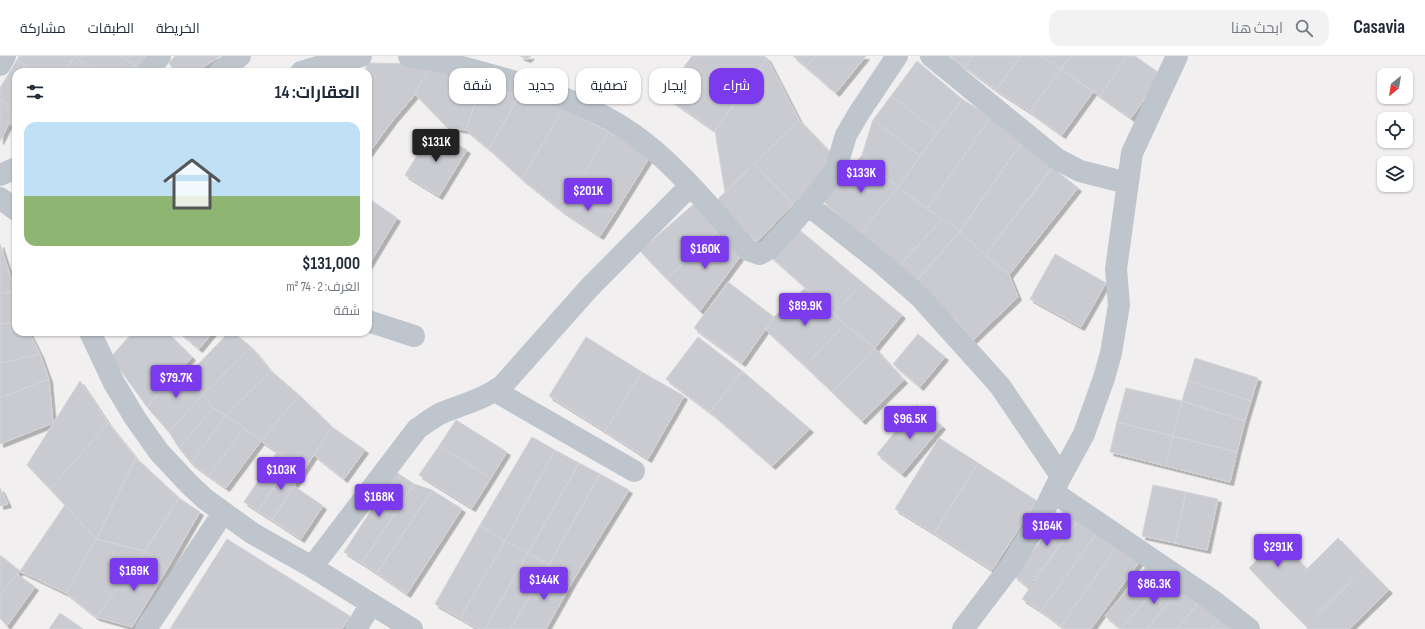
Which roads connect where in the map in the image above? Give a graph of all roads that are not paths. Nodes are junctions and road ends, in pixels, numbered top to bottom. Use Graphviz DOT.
graph roads {
  1 [pos="5,56"];
  2 [pos="160,56"];
  3 [pos="240,56"];
  4 [pos="361,56"];
  5 [pos="409,56"];
  6 [pos="897,56"];
  7 [pos="931,56"];
  8 [pos="1177,56"];
  9 [pos="0,66"];
  10 [pos="151,68"];
  11 [pos="225,68"];
  12 [pos="314,68"];
  13 [pos="12,170"];
  14 [pos="0,176"];
  15 [pos="1127,183"];
  16 [pos="690,186"];
  17 [pos="0,198"];
  18 [pos="808,206"];
  19 [pos="12,207"];
  20 [pos="372,322"];
  21 [pos="92,336"];
  22 [pos="414,336"];
  23 [pos="495,391"];
  24 [pos="634,470"];
  25 [pos="1057,484"];
  26 [pos="223,513"];
  27 [pos="312,567"];
  28 [pos="371,604"];
  29 [pos="146,629"];
  30 [pos="356,629"];
  31 [pos="412,629"];
  32 [pos="963,629"];
  33 [pos="1249,629"];
  1 -- 9 [label="street"];
  2 -- 10 [label="street"];
  3 -- 11 [label="street"];
  4 -- 12 [label="street"];
  5 -- 16 [label="street"];
  6 -- 18 [label="street"];
  7 -- 15 [label="street"];
  8 -- 15 [label="street"];
  13 -- 14 [label="street"];
  15 -- 25 [label="street"];
  16 -- 18 [label="street"];
  16 -- 23 [label="street"];
  17 -- 19 [label="street"];
  18 -- 25 [label="street"];
  20 -- 22 [label="street"];
  21 -- 26 [label="street"];
  23 -- 24 [label="street"];
  23 -- 27 [label="street"];
  25 -- 32 [label="street"];
  25 -- 33 [label="street"];
  26 -- 27 [label="street"];
  26 -- 29 [label="street"];
  27 -- 28 [label="street"];
  28 -- 30 [label="street"];
  28 -- 31 [label="street"];
}
